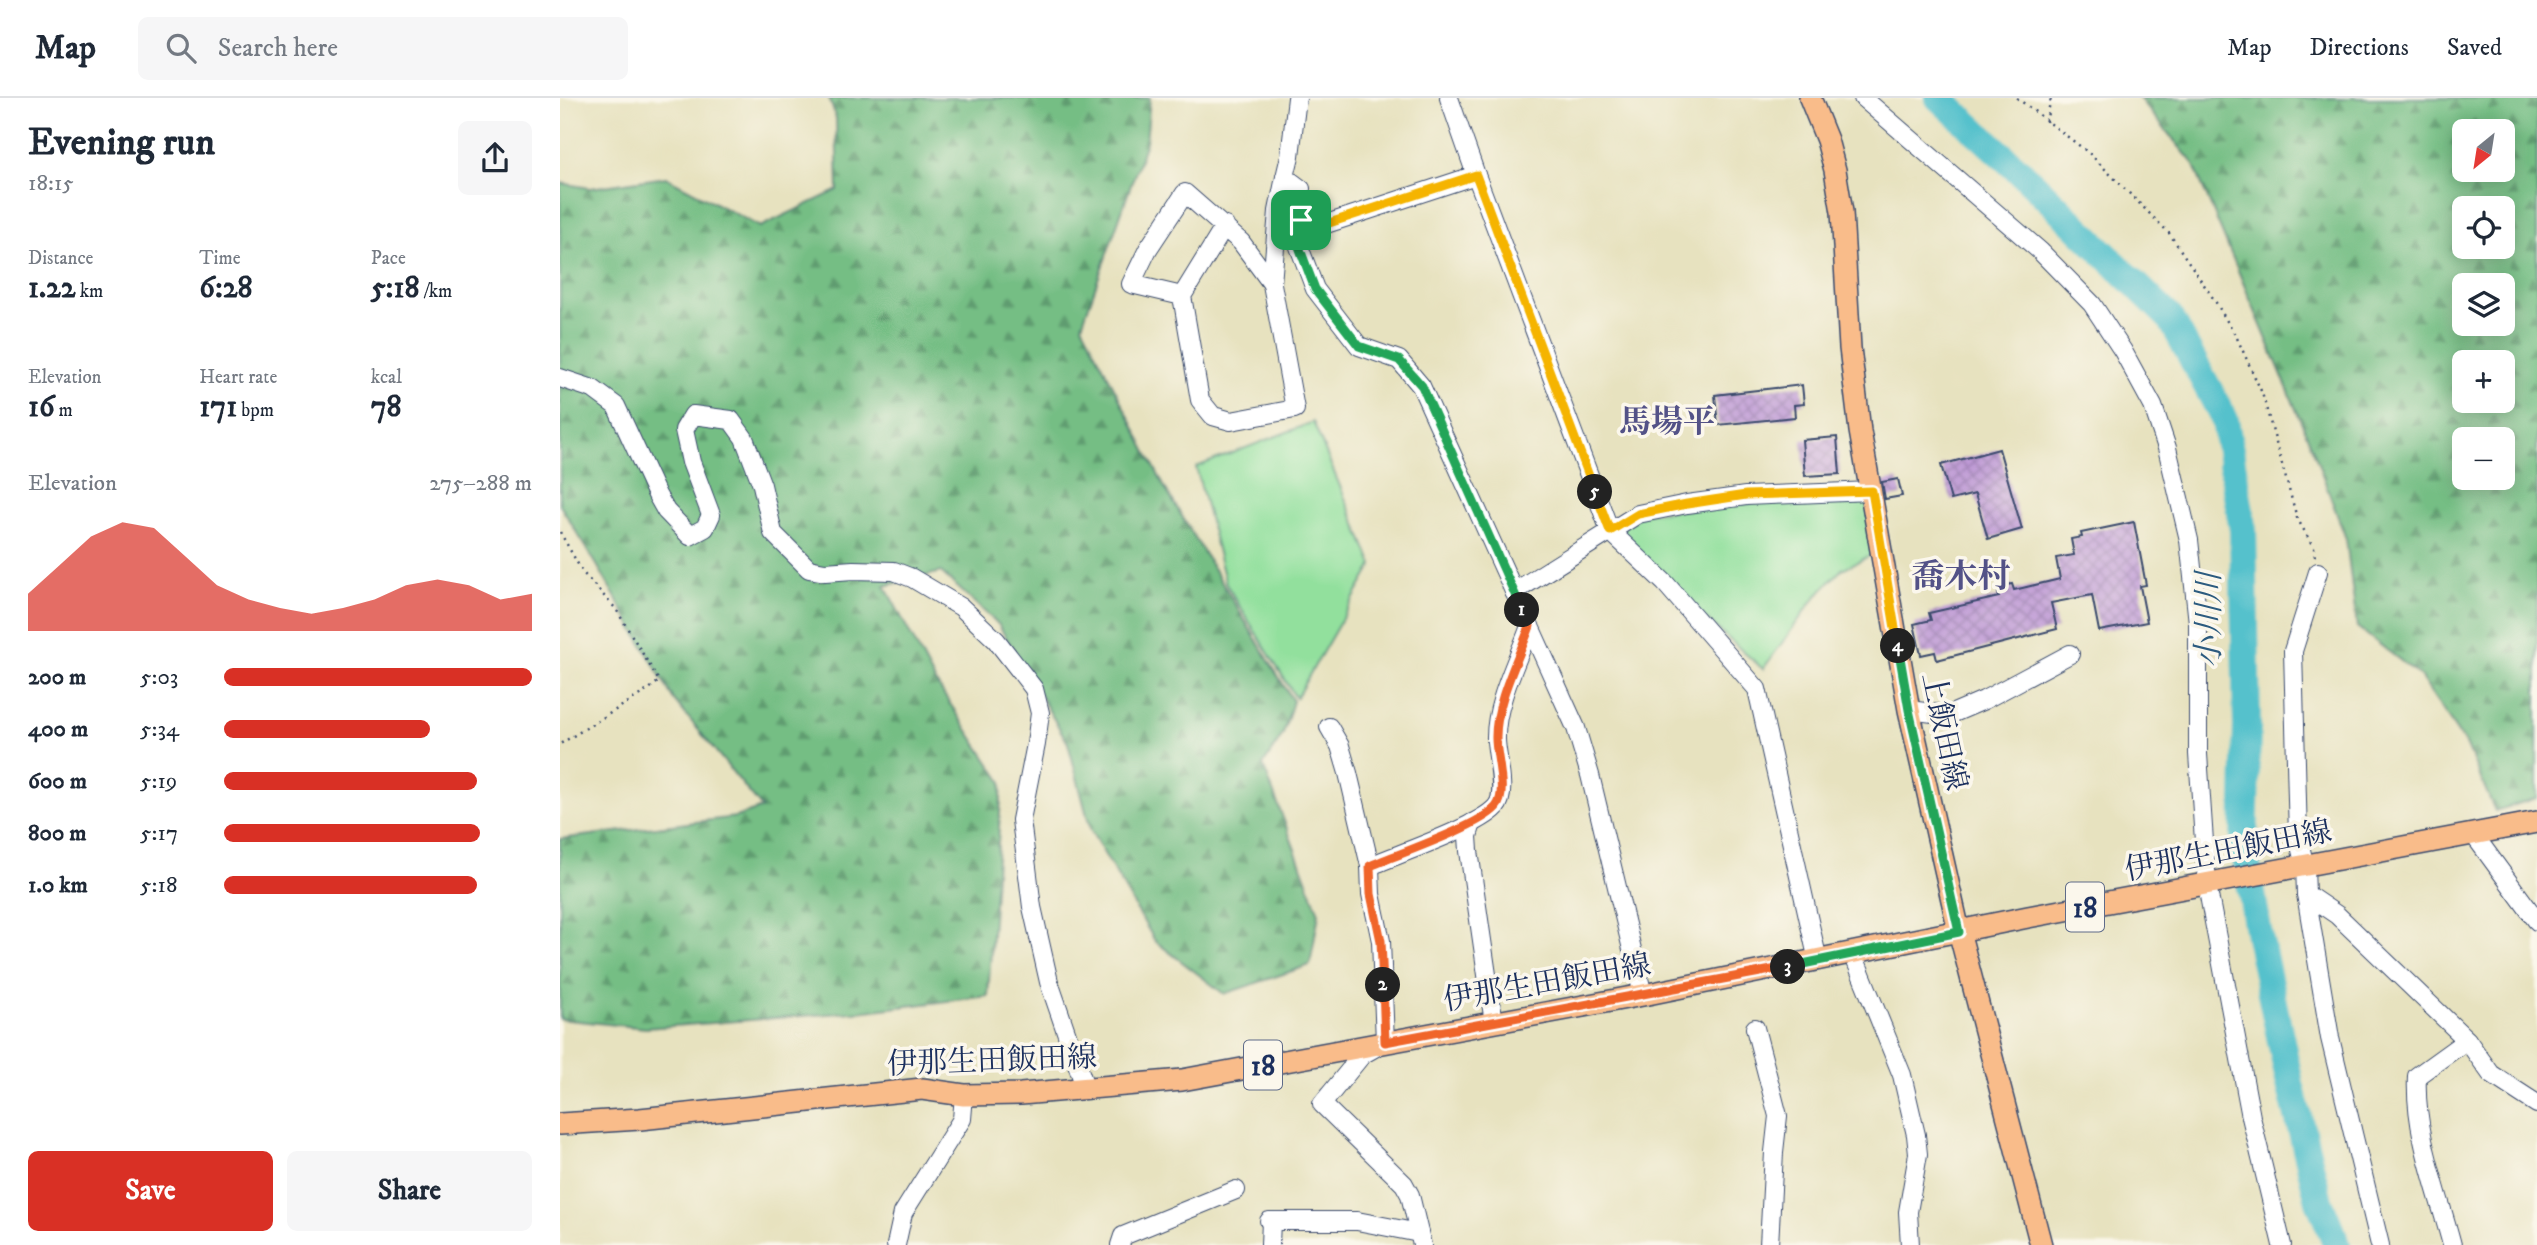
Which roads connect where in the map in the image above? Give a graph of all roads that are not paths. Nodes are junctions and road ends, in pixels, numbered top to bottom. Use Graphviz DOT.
graph roads {
  1 [pos="1297,98"];
  2 [pos="1450,98"];
  3 [pos="1810,98"];
  4 [pos="1863,98"];
  5 [pos="1476,175"];
  6 [pos="1285,177"];
  7 [pos="1301,220"];
  8 [pos="1225,226"];
  9 [pos="1272,284"];
  10 [pos="1182,296"];
  11 [pos="560,378"];
  12 [pos="1872,491"];
  13 [pos="1610,531"];
  14 [pos="2318,572"];
  15 [pos="1514,592"];
  16 [pos="1530,626"];
  17 [pos="2070,654"];
  18 [pos="1909,710"];
  19 [pos="1329,727"];
  20 [pos="2537,822"];
  21 [pos="1472,823"];
  22 [pos="2474,835"];
  23 [pos="2301,863"];
  24 [pos="1370,866"];
  25 [pos="2209,885"];
  26 [pos="2306,894"];
  27 [pos="2537,921"];
  28 [pos="1959,932"];
  29 [pos="1853,954"];
  30 [pos="1818,961"];
  31 [pos="1643,995"];
  32 [pos="1494,1023"];
  33 [pos="1755,1028"];
  34 [pos="2467,1040"];
  35 [pos="1385,1042"];
  36 [pos="1086,1090"];
  37 [pos="964,1095"];
  38 [pos="2537,1104"];
  39 [pos="560,1124"];
  40 [pos="1236,1190"];
  41 [pos="1420,1239"];
  42 [pos="895,1245"];
  43 [pos="1120,1245"];
  44 [pos="1270,1245"];
  45 [pos="1769,1245"];
  46 [pos="1910,1245"];
  47 [pos="2041,1245"];
  48 [pos="2282,1245"];
  49 [pos="2380,1245"];
  50 [pos="2452,1245"];
  1 -- 6 [label="street"];
  2 -- 5 [label="street"];
  3 -- 12 [label="main road, 上飯田線"];
  4 -- 25 [label="street"];
  5 -- 7 [label="street"];
  5 -- 13 [label="street"];
  6 -- 7 [label="street"];
  6 -- 9 [label="street"];
  7 -- 15 [label="street"];
  8 -- 9 [label="street"];
  8 -- 10 [label="street"];
  8 -- 10 [label="street"];
  9 -- 10 [label="street"];
  11 -- 36 [label="street"];
  12 -- 13 [label="street"];
  12 -- 18 [label="main road, 上飯田線"];
  13 -- 15 [label="street"];
  13 -- 30 [label="street"];
  14 -- 23 [label="street"];
  15 -- 16 [label="street"];
  16 -- 21 [label="street"];
  16 -- 31 [label="street"];
  17 -- 18 [label="street"];
  18 -- 28 [label="main road, 上飯田線"];
  19 -- 24 [label="street"];
  20 -- 22 [label="main road, 伊那生田飯田線 / 18"];
  21 -- 24 [label="street"];
  21 -- 32 [label="street"];
  22 -- 23 [label="main road, 伊那生田飯田線 / 18"];
  22 -- 27 [label="street"];
  23 -- 25 [label="main road, 伊那生田飯田線 / 18"];
  23 -- 26 [label="street"];
  24 -- 35 [label="street"];
  25 -- 28 [label="main road, 伊那生田飯田線 / 18"];
  25 -- 48 [label="street"];
  26 -- 34 [label="street"];
  26 -- 49 [label="street"];
  28 -- 29 [label="main road, 伊那生田飯田線 / 18"];
  28 -- 47 [label="main road, 上飯田線"];
  29 -- 30 [label="main road, 伊那生田飯田線 / 18"];
  29 -- 46 [label="street"];
  30 -- 31 [label="main road, 伊那生田飯田線 / 18"];
  31 -- 32 [label="main road, 伊那生田飯田線 / 18"];
  32 -- 35 [label="main road, 伊那生田飯田線 / 18"];
  33 -- 45 [label="street"];
  34 -- 38 [label="street"];
  34 -- 50 [label="street"];
  35 -- 36 [label="main road, 伊那生田飯田線 / 18"];
  35 -- 41 [label="street"];
  36 -- 37 [label="main road, 伊那生田飯田線 / 18"];
  37 -- 39 [label="main road, 伊那生田飯田線 / 18"];
  37 -- 42 [label="street"];
  40 -- 43 [label="street"];
  41 -- 44 [label="street"];
}
